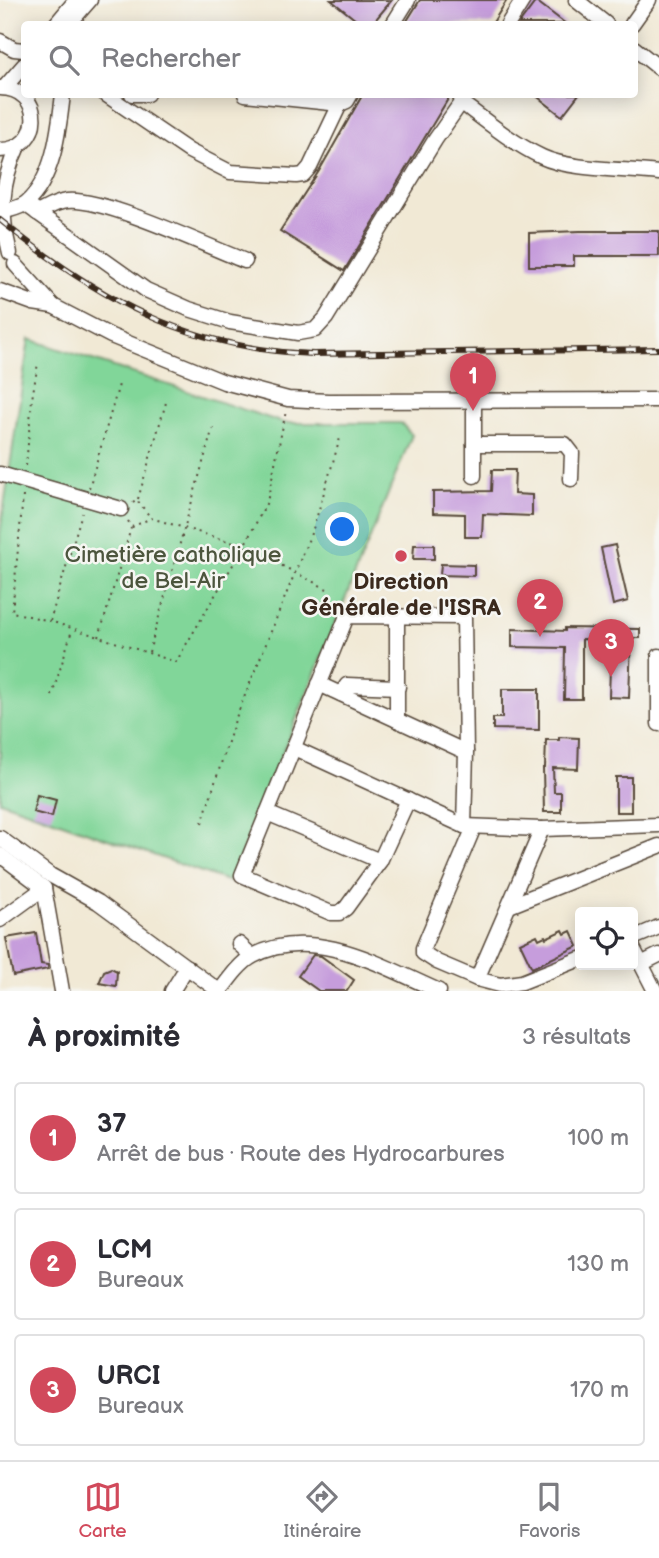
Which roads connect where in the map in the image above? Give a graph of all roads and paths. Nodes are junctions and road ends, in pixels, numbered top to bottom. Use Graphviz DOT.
graph roads {
  1 [pos="76,0"];
  2 [pos="90,0"];
  3 [pos="408,0"];
  4 [pos="523,0"];
  5 [pos="576,0"];
  6 [pos="649,0"];
  7 [pos="58,21"];
  8 [pos="72,21"];
  9 [pos="395,21"];
  10 [pos="510,21"];
  11 [pos="602,21"];
  12 [pos="634,21"];
  13 [pos="0,41"];
  14 [pos="21,50"];
  15 [pos="638,50"];
  16 [pos="21,68"];
  17 [pos="659,68"];
  18 [pos="2,88"];
  19 [pos="21,94"];
  20 [pos="62,98"];
  21 [pos="111,98"];
  22 [pos="326,98"];
  23 [pos="346,99"];
  24 [pos="464,99"];
  25 [pos="32,101"];
  26 [pos="18,146"];
  27 [pos="0,150"];
  28 [pos="659,173"];
  29 [pos="25,204"];
  30 [pos="1,213"];
  31 [pos="37,214"];
  32 [pos="8,255"];
  33 [pos="245,261"];
  34 [pos="0,290"];
  35 [pos="53,306"];
  36 [pos="38,363"];
  37 [pos="167,399"];
  38 [pos="288,399"];
  39 [pos="659,400"];
  40 [pos="474,401"];
  41 [pos="214,424"];
  42 [pos="341,435"];
  43 [pos="474,444"];
  44 [pos="0,474"];
  45 [pos="474,476"];
  46 [pos="571,479"];
  47 [pos="24,481"];
  48 [pos="138,500"];
  49 [pos="121,509"];
  50 [pos="151,518"];
  51 [pos="132,527"];
  52 [pos="186,528"];
  53 [pos="244,546"];
  54 [pos="295,572"];
  55 [pos="327,589"];
  56 [pos="397,616"];
  57 [pos="73,629"];
  58 [pos="99,638"];
  59 [pos="149,653"];
  60 [pos="659,656"];
  61 [pos="319,684"];
  62 [pos="398,687"];
  63 [pos="341,694"];
  64 [pos="52,696"];
  65 [pos="397,720"];
  66 [pos="659,724"];
  67 [pos="294,748"];
  68 [pos="466,752"];
  69 [pos="408,800"];
  70 [pos="267,813"];
  71 [pos="202,822"];
  72 [pos="659,825"];
  73 [pos="469,826"];
  74 [pos="542,829"];
  75 [pos="0,838"];
  76 [pos="659,846"];
  77 [pos="0,855"];
  78 [pos="380,860"];
  79 [pos="44,888"];
  80 [pos="509,906"];
  81 [pos="0,920"];
  82 [pos="659,927"];
  83 [pos="638,936"];
  84 [pos="239,944"];
  85 [pos="659,955"];
  86 [pos="252,956"];
  87 [pos="638,958"];
  88 [pos="575,961"];
  89 [pos="641,964"];
  90 [pos="187,967"];
  91 [pos="477,979"];
  92 [pos="176,989"];
  93 [pos="62,991"];
  94 [pos="219,991"];
  95 [pos="439,991"];
  96 [pos="655,991"];
  1 -- 7 [label="street"];
  2 -- 8 [label="street"];
  3 -- 9 [label="street"];
  4 -- 10 [label="street"];
  5 -- 11 [label="street"];
  6 -- 12 [label="street"];
  13 -- 14 [label="street"];
  15 -- 17 [label="street"];
  16 -- 18 [label="street"];
  18 -- 19 [label="street"];
  20 -- 29 [label="street"];
  21 -- 23 [label="street"];
  22 -- 23 [label="street"];
  24 -- 28 [label="street"];
  24 -- 31 [label="street"];
  25 -- 26 [label="street"];
  26 -- 27 [label="street"];
  26 -- 30 [label="street"];
  29 -- 30 [label="street"];
  29 -- 31 [label="street"];
  30 -- 32 [label="street"];
  31 -- 33 [label="street"];
  32 -- 34 [label="street"];
  32 -- 35 [label="street"];
  34 -- 35 [label="street"];
  35 -- 38 [label="street"];
  36 -- 47 [label="path"];
  37 -- 48 [label="path"];
  38 -- 40 [label="street"];
  38 -- 53 [label="path"];
  39 -- 40 [label="street"];
  40 -- 43 [label="street"];
  41 -- 52 [label="path"];
  42 -- 54 [label="path"];
  43 -- 45 [label="street"];
  43 -- 46 [label="street"];
  44 -- 47 [label="street"];
  47 -- 49 [label="street"];
  47 -- 57 [label="path"];
  48 -- 49 [label="path"];
  48 -- 50 [label="path"];
  49 -- 51 [label="path"];
  50 -- 51 [label="path"];
  50 -- 52 [label="path"];
  51 -- 58 [label="path"];
  52 -- 53 [label="path"];
  52 -- 59 [label="path"];
  53 -- 54 [label="path"];
  53 -- 59 [label="path"];
  54 -- 55 [label="path"];
  54 -- 71 [label="path"];
  56 -- 61 [label="street"];
  56 -- 62 [label="street"];
  56 -- 68 [label="street"];
  57 -- 58 [label="path"];
  57 -- 64 [label="path"];
  58 -- 59 [label="path"];
  60 -- 66 [label="street"];
  61 -- 63 [label="street"];
  61 -- 67 [label="street"];
  62 -- 63 [label="street"];
  62 -- 65 [label="street"];
  63 -- 65 [label="street"];
  65 -- 68 [label="street"];
  67 -- 69 [label="street"];
  67 -- 70 [label="street"];
  68 -- 73 [label="street"];
  69 -- 73 [label="street"];
  69 -- 78 [label="street"];
  70 -- 78 [label="street"];
  70 -- 78 [label="street"];
  72 -- 74 [label="street"];
  73 -- 74 [label="street"];
  73 -- 91 [label="street"];
  74 -- 80 [label="street"];
  75 -- 90 [label="street"];
  76 -- 80 [label="street"];
  77 -- 79 [label="street"];
  79 -- 81 [label="street"];
  79 -- 93 [label="street"];
  80 -- 91 [label="street"];
  82 -- 83 [label="street"];
  84 -- 86 [label="street"];
  85 -- 89 [label="street"];
  86 -- 94 [label="street"];
  86 -- 95 [label="street"];
  87 -- 89 [label="street"];
  88 -- 91 [label="street"];
  89 -- 96 [label="street"];
  90 -- 92 [label="street"];
  90 -- 94 [label="street"];
}
